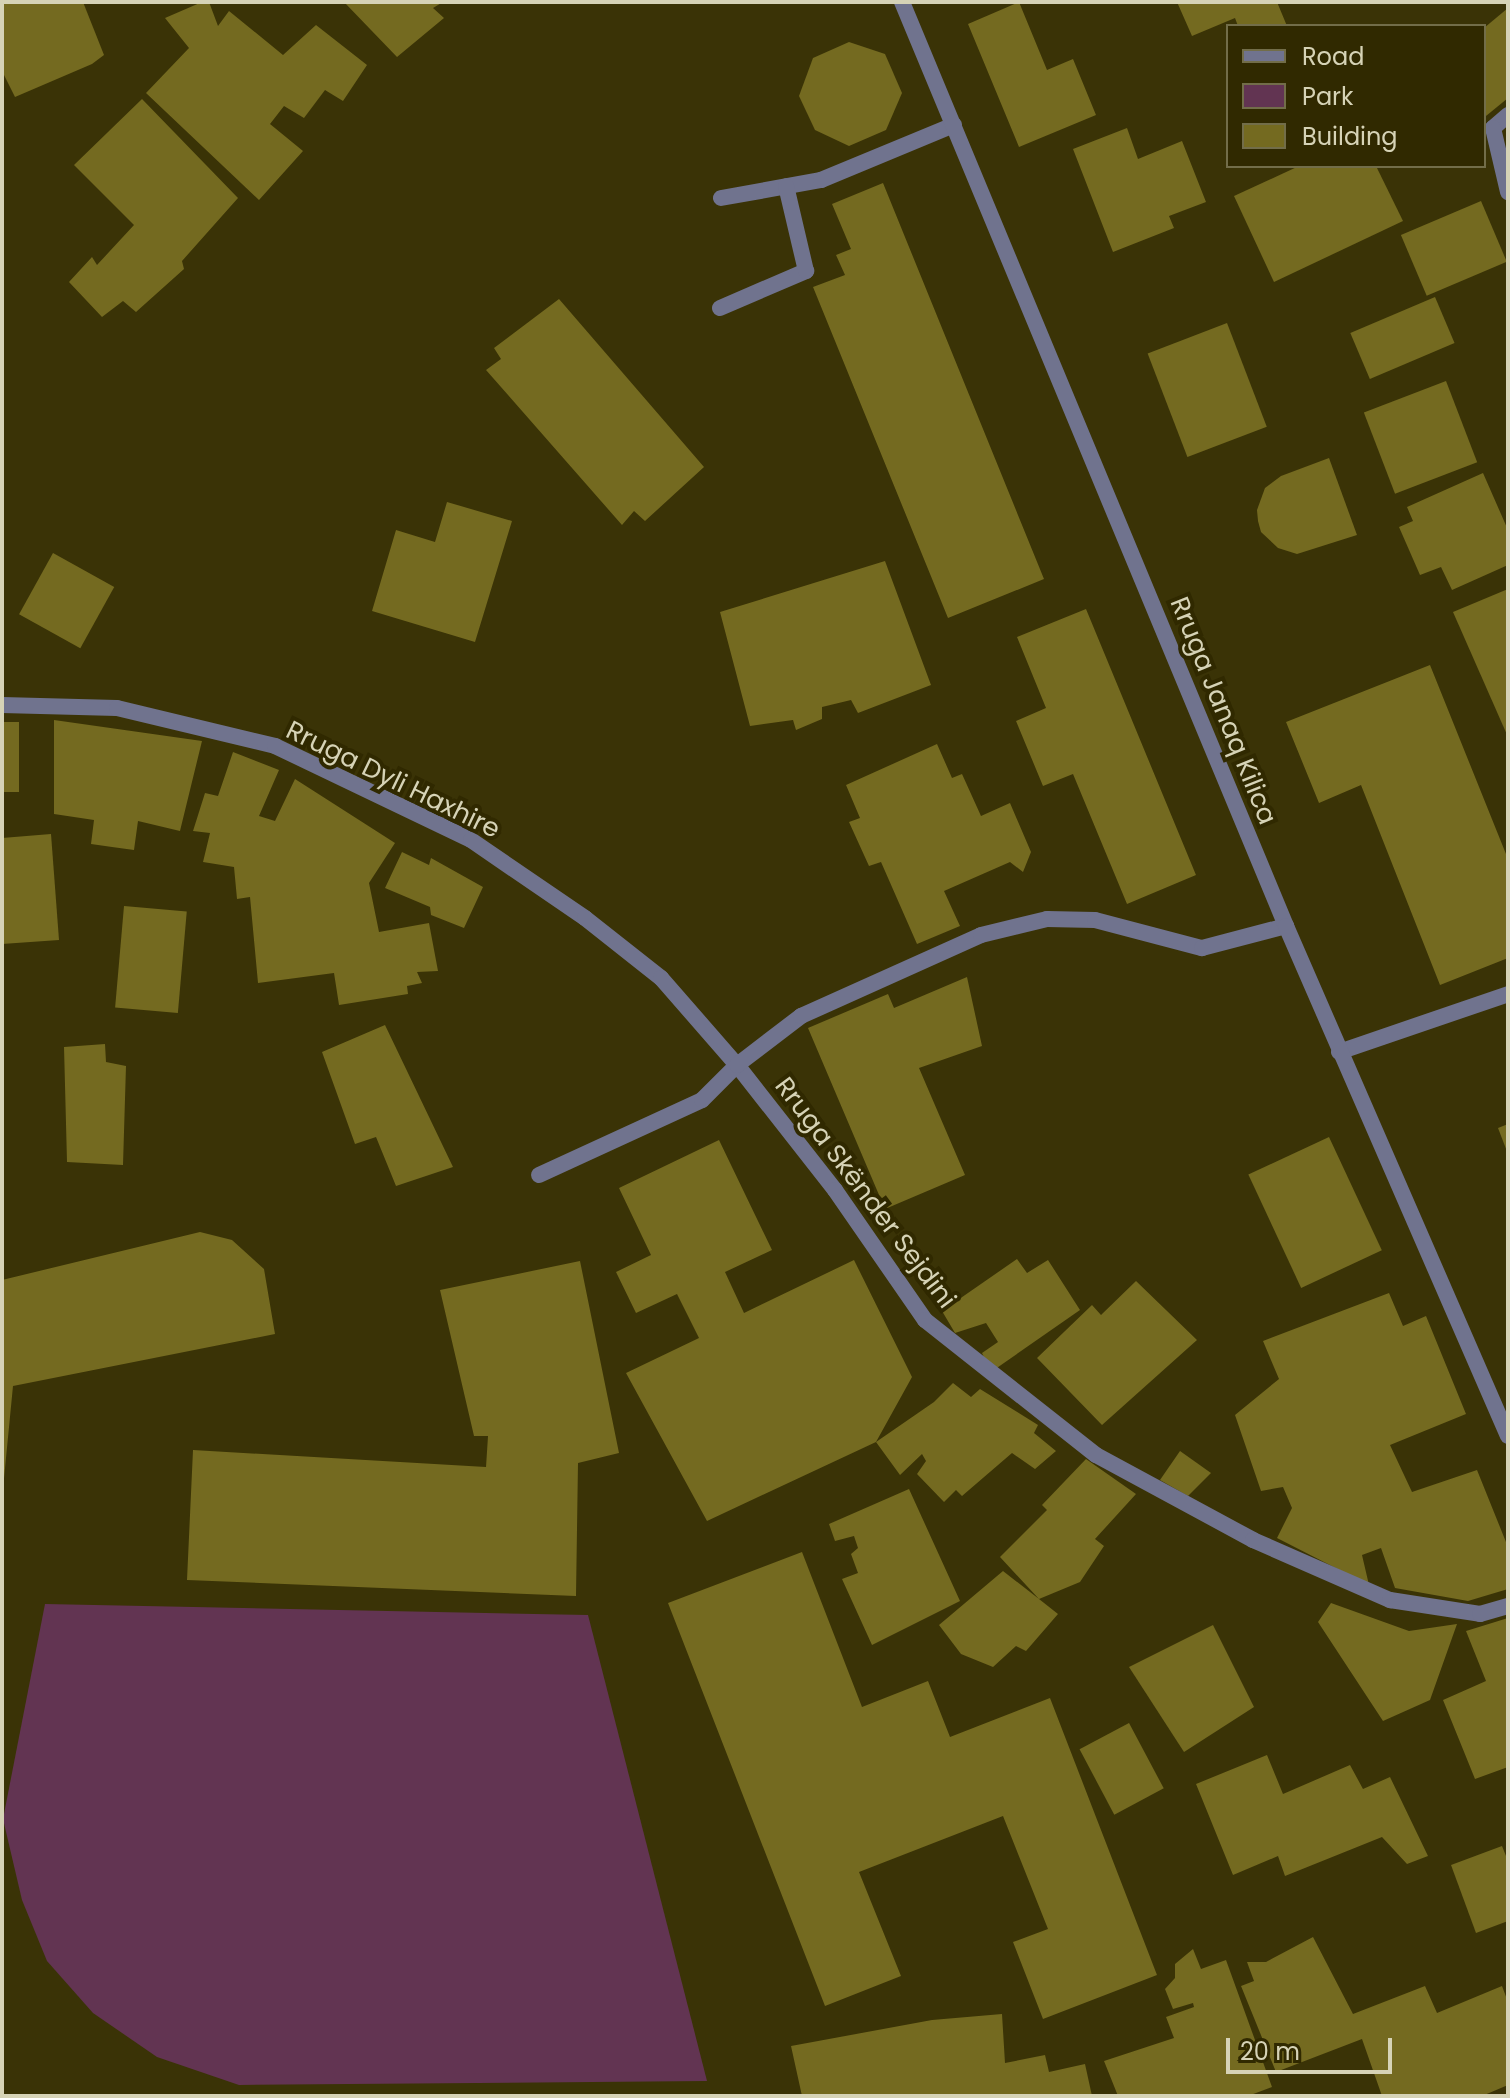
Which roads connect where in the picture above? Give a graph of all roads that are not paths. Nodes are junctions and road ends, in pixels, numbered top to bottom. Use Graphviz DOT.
graph roads {
  1 [pos="902,2"];
  2 [pos="1508,115"];
  3 [pos="954,125"];
  4 [pos="786,186"];
  5 [pos="1508,192"];
  6 [pos="721,198"];
  7 [pos="720,308"];
  8 [pos="2,705"];
  9 [pos="1286,926"];
  10 [pos="1508,994"];
  11 [pos="1339,1052"];
  12 [pos="737,1065"];
  13 [pos="539,1175"];
  14 [pos="1508,1436"];
  15 [pos="1508,1606"];
  1 -- 3 [label="street, Rruga Janaq Kilica"];
  2 -- 5 [label="street"];
  3 -- 4 [label="street"];
  3 -- 9 [label="street, Rruga Janaq Kilica"];
  4 -- 6 [label="street"];
  4 -- 7 [label="street"];
  8 -- 12 [label="street, Rruga Dyli Haxhire"];
  9 -- 11 [label="street, Rruga Janaq Kilica"];
  9 -- 12 [label="street"];
  10 -- 11 [label="street"];
  11 -- 14 [label="street, Rruga Janaq Kilica"];
  12 -- 13 [label="street"];
  12 -- 15 [label="street, Rruga Skënder Sejdini"];
}
